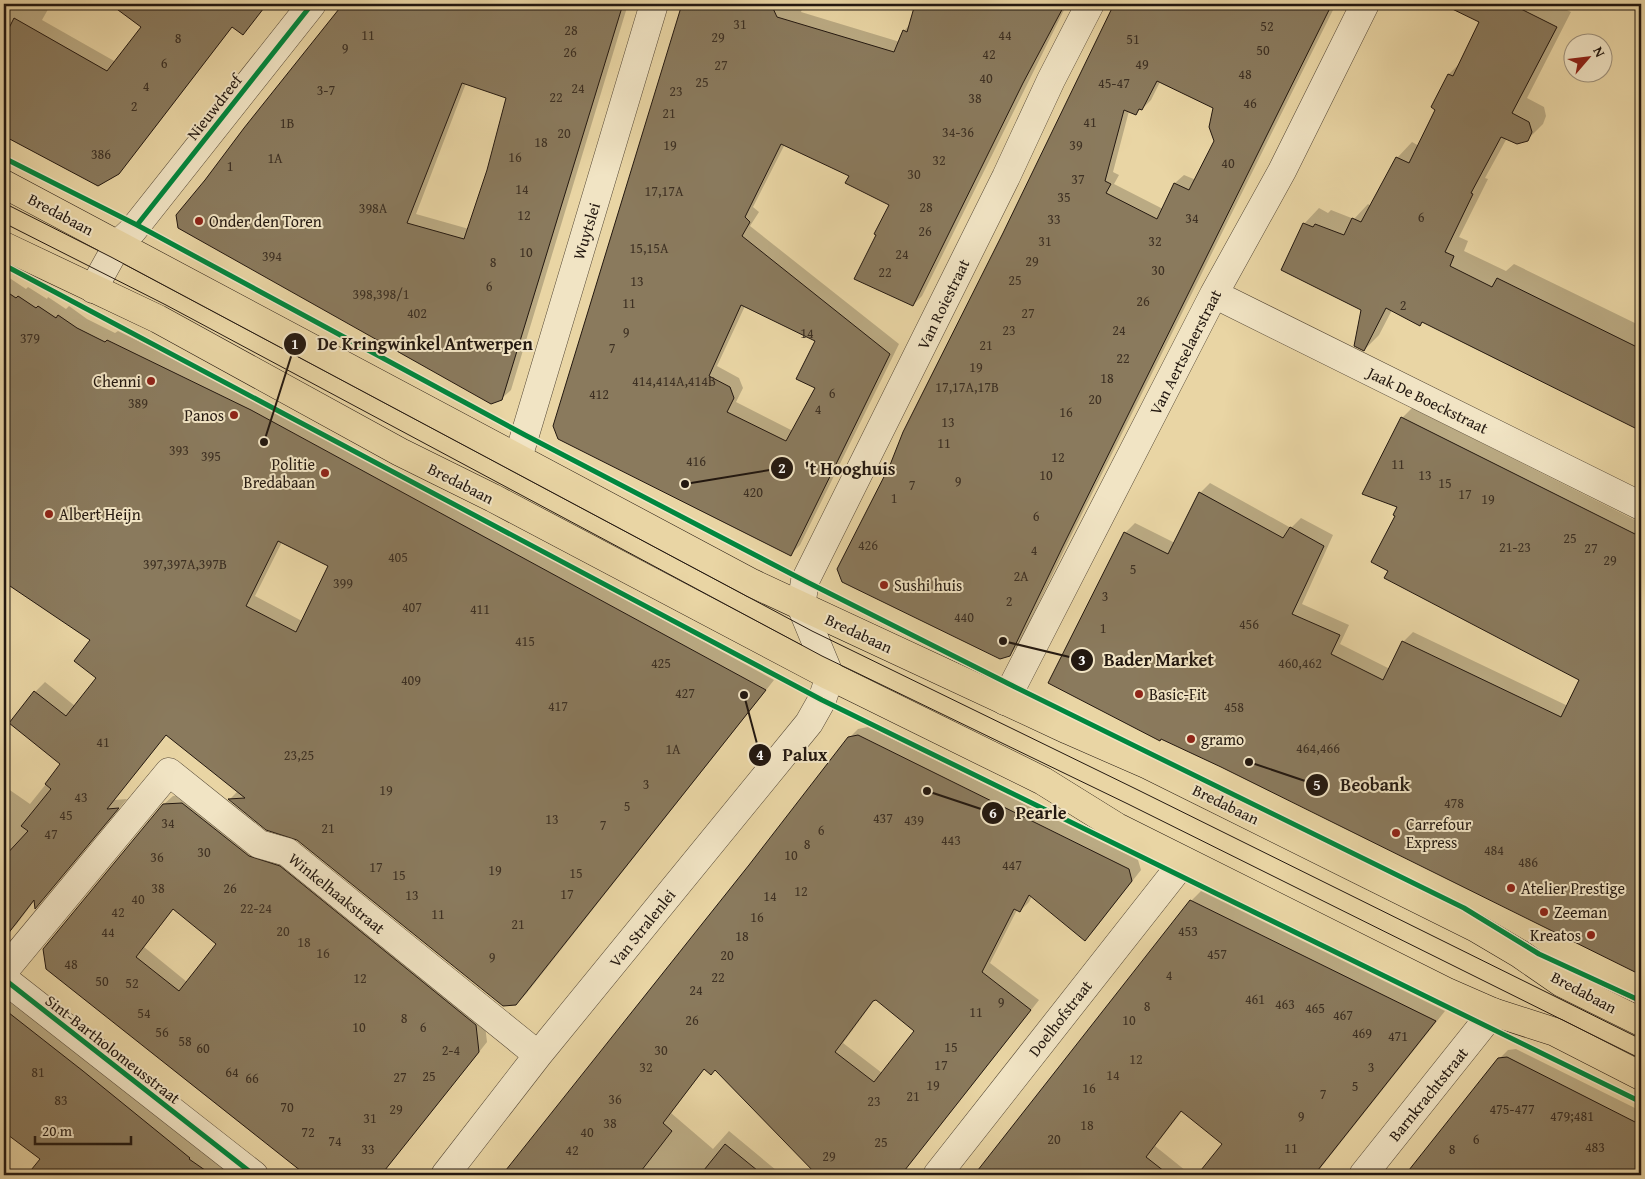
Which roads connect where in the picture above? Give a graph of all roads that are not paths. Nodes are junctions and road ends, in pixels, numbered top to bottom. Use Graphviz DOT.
graph roads {
  1 [pos="312,4"];
  2 [pos="654,4"];
  3 [pos="1090,4"];
  4 [pos="1365,4"];
  5 [pos="4,184"];
  6 [pos="118,244"];
  7 [pos="4,246"];
  8 [pos="93,289"];
  9 [pos="1214,294"];
  10 [pos="518,458"];
  11 [pos="1641,506"];
  12 [pos="801,606"];
  13 [pos="830,676"];
  14 [pos="1005,701"];
  15 [pos="1184,861"];
  16 [pos="4,971"];
  17 [pos="4,979"];
  18 [pos="1493,1012"];
  19 [pos="1641,1022"];
  20 [pos="538,1055"];
  21 [pos="1641,1076"];
  22 [pos="254,1175"];
  23 [pos="446,1175"];
  24 [pos="937,1175"];
  25 [pos="1363,1175"];
  1 -- 6 [label="street, Nieuwdreef"];
  2 -- 10 [label="street, Wuytslei"];
  3 -- 12 [label="street, Van Roiestraat"];
  4 -- 9 [label="street, Van Aertselaerstraat"];
  5 -- 6 [label="main road, Bredabaan"];
  6 -- 8 [label="street"];
  6 -- 10 [label="main road, Bredabaan"];
  7 -- 8 [label="main road, Bredabaan"];
  8 -- 13 [label="main road, Bredabaan"];
  9 -- 11 [label="street, Jaak De Boeckstraat"];
  9 -- 14 [label="street, Van Aertselaerstraat"];
  10 -- 12 [label="main road, Bredabaan"];
  12 -- 13 [label="street, Bredabaan"];
  12 -- 14 [label="main road, Bredabaan"];
  13 -- 15 [label="main road, Bredabaan"];
  13 -- 20 [label="street, Van Stralenlei"];
  14 -- 19 [label="main road, Bredabaan"];
  15 -- 18 [label="main road, Bredabaan"];
  15 -- 24 [label="street, Doelhofstraat"];
  16 -- 20 [label="street, Winkelhaakstraat"];
  17 -- 22 [label="street, Sint-Bartholomeusstraat"];
  18 -- 21 [label="main road, Bredabaan"];
  18 -- 25 [label="street, Barnkrachtstraat"];
  20 -- 23 [label="street, Van Stralenlei"];
}
